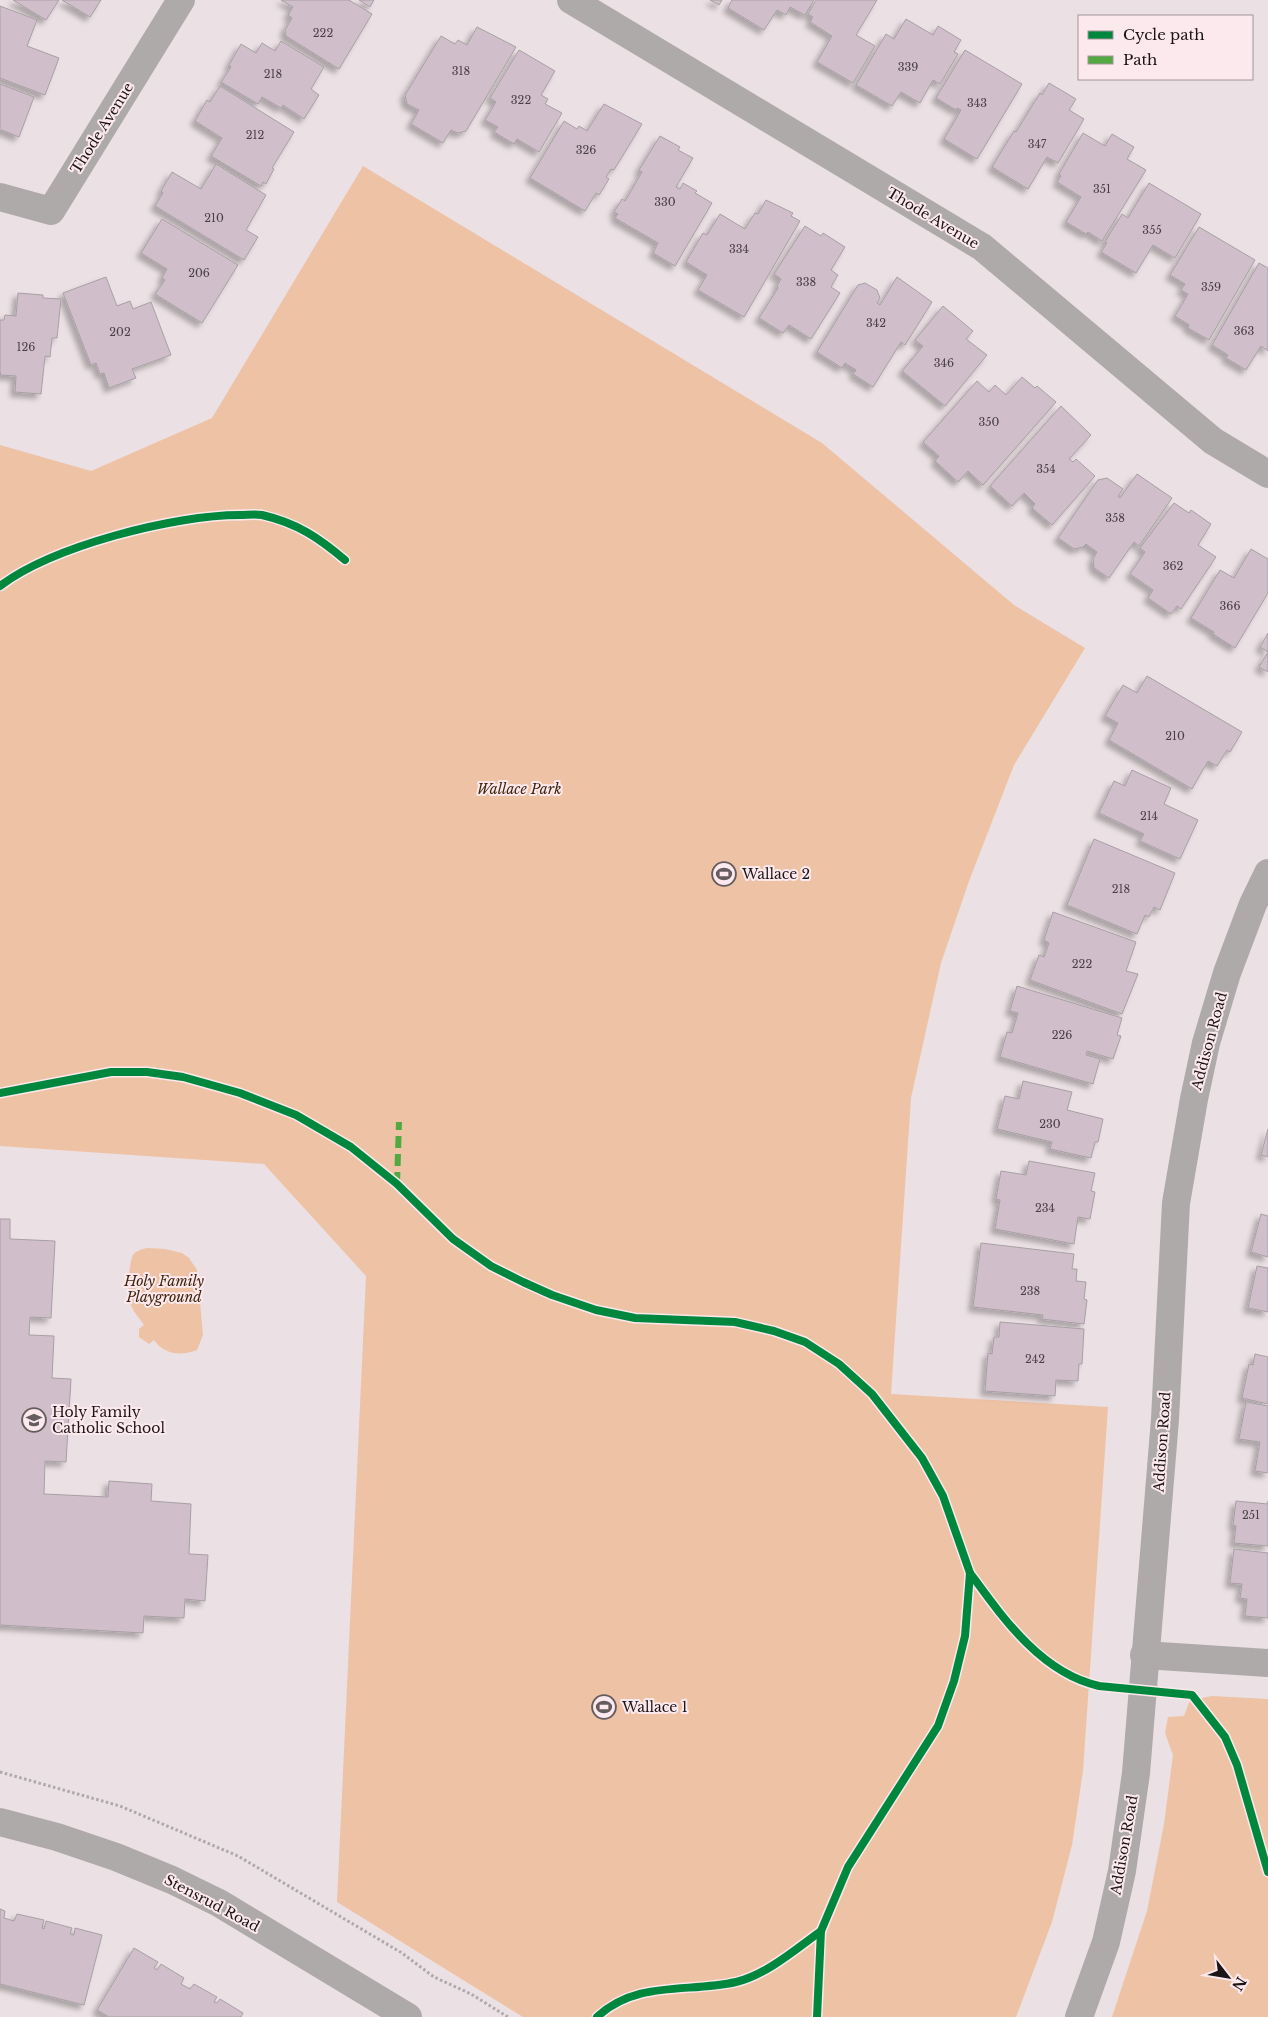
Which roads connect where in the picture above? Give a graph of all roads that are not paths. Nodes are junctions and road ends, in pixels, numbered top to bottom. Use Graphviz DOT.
graph roads {
  1 [pos="181,0"];
  2 [pos="571,0"];
  3 [pos="0,197"];
  4 [pos="1268,474"];
  5 [pos="1268,873"];
  6 [pos="1144,1655"];
  7 [pos="1268,1663"];
  8 [pos="0,1822"];
  9 [pos="408,2017"];
  10 [pos="1079,2017"];
  1 -- 3 [label="street, Thode Avenue"];
  2 -- 4 [label="street, Thode Avenue"];
  5 -- 6 [label="street, Addison Road"];
  6 -- 7 [label="street"];
  6 -- 10 [label="street, Addison Road"];
  8 -- 9 [label="street, Stensrud Road"];
}
